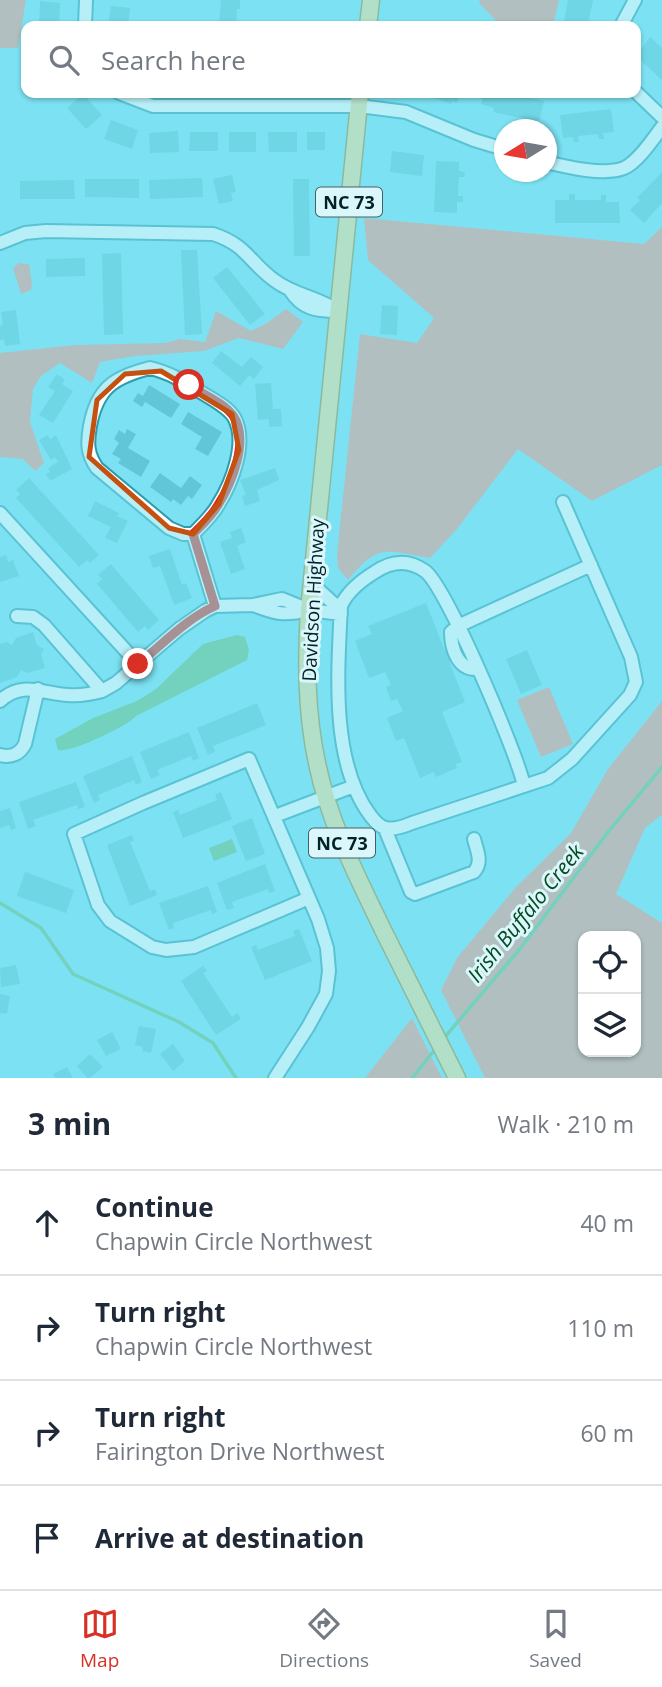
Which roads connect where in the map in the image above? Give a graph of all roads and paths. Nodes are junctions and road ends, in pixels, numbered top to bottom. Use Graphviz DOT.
graph roads {
  1 [pos="86,0"];
  2 [pos="371,0"];
  3 [pos="635,0"];
  4 [pos="85,21"];
  5 [pos="369,21"];
  6 [pos="624,21"];
  7 [pos="641,97"];
  8 [pos="132,98"];
  9 [pos="360,99"];
  10 [pos="662,117"];
  11 [pos="662,127"];
  12 [pos="494,146"];
  13 [pos="557,164"];
  14 [pos="0,243"];
  15 [pos="338,312"];
  16 [pos="563,502"];
  17 [pos="2,521"];
  18 [pos="193,534"];
  19 [pos="591,565"];
  20 [pos="311,583"];
  21 [pos="215,606"];
  22 [pos="309,610"];
  23 [pos="341,610"];
  24 [pos="17,616"];
  25 [pos="458,626"];
  26 [pos="138,664"];
  27 [pos="38,689"];
  28 [pos="102,691"];
  29 [pos="0,701"];
  30 [pos="0,755"];
  31 [pos="354,786"];
  32 [pos="524,786"];
  33 [pos="326,796"];
  34 [pos="275,816"];
  35 [pos="385,828"];
  36 [pos="474,839"];
  37 [pos="309,898"];
  38 [pos="275,1078"];
  39 [pos="457,1078"];
  1 -- 4 [label="street"];
  2 -- 5 [label="main road"];
  3 -- 6 [label="street"];
  7 -- 10 [label="street"];
  8 -- 9 [label="street"];
  9 -- 12 [label="street"];
  9 -- 15 [label="main road, Davidson Highway / NC 73"];
  11 -- 13 [label="street"];
  14 -- 15 [label="street"];
  15 -- 20 [label="main road, Davidson Highway / NC 73"];
  16 -- 19 [label="street"];
  17 -- 26 [label="street"];
  18 -- 18 [label="street"];
  18 -- 21 [label="street"];
  19 -- 25 [label="street"];
  19 -- 32 [label="street"];
  20 -- 22 [label="main road, Davidson Highway / NC 73"];
  20 -- 23 [label="street"];
  21 -- 22 [label="street"];
  21 -- 26 [label="street"];
  22 -- 23 [label="street"];
  22 -- 33 [label="main road, Davidson Highway / NC 73"];
  23 -- 25 [label="street"];
  23 -- 31 [label="street"];
  24 -- 28 [label="street"];
  25 -- 32 [label="street"];
  26 -- 28 [label="street"];
  27 -- 28 [label="street"];
  27 -- 29 [label="street"];
  27 -- 30 [label="street"];
  31 -- 33 [label="street"];
  31 -- 35 [label="street"];
  32 -- 35 [label="street"];
  33 -- 34 [label="street"];
  33 -- 39 [label="main road, Davidson Highway / NC 73"];
  34 -- 37 [label="street"];
  34 -- 37 [label="street"];
  35 -- 36 [label="street"];
  37 -- 38 [label="street"];
}
